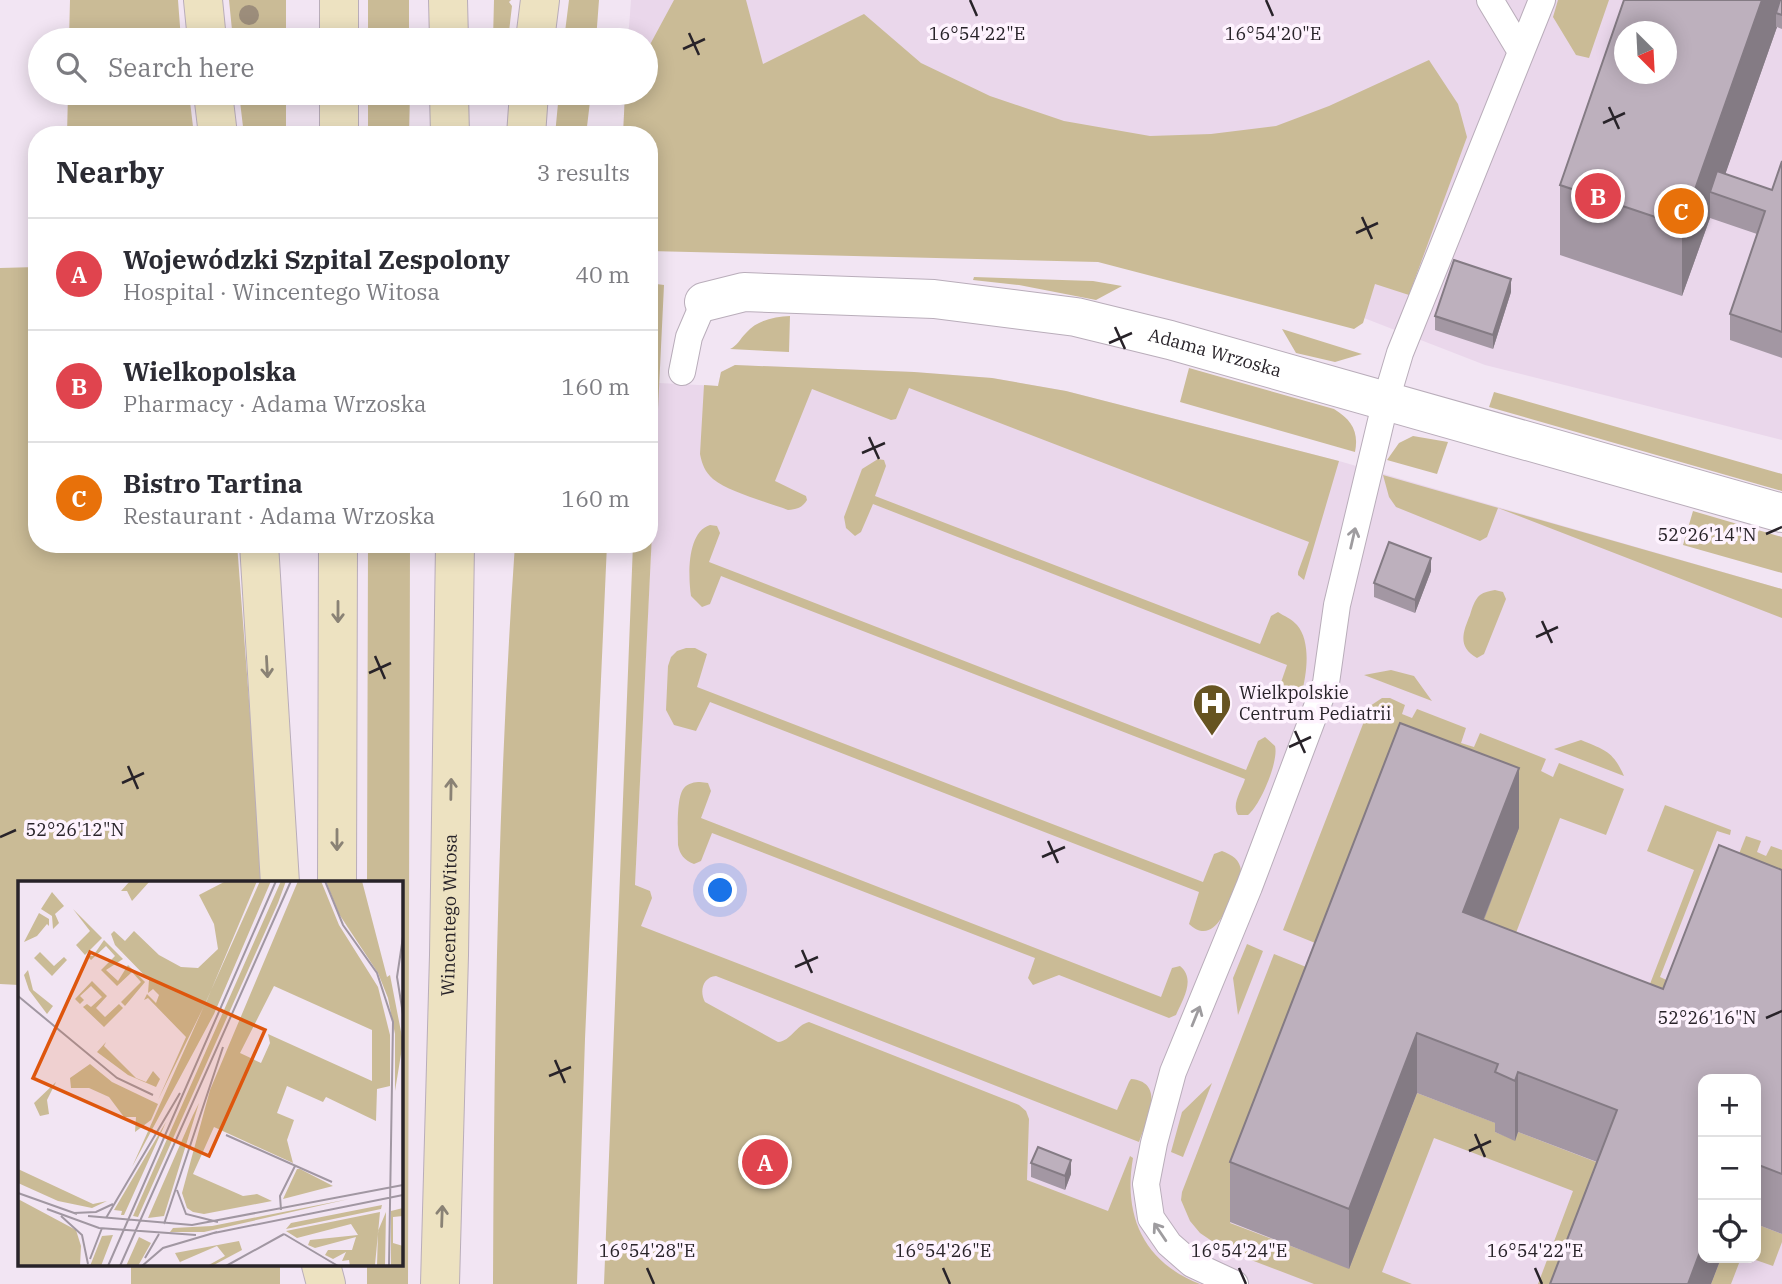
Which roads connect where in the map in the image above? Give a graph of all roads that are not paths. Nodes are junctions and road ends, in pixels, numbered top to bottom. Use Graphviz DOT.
graph roads {
  1 [pos="203,0"];
  2 [pos="339,0"];
  3 [pos="448,0"];
  4 [pos="540,0"];
  5 [pos="1490,0"];
  6 [pos="1542,0"];
  7 [pos="206,28"];
  8 [pos="339,28"];
  9 [pos="449,28"];
  10 [pos="536,28"];
  11 [pos="1520,50"];
  12 [pos="214,105"];
  13 [pos="339,105"];
  14 [pos="449,105"];
  15 [pos="528,105"];
  16 [pos="217,126"];
  17 [pos="338,126"];
  18 [pos="450,126"];
  19 [pos="527,126"];
  20 [pos="704,302"];
  21 [pos="682,372"];
  22 [pos="1386,400"];
  23 [pos="1782,513"];
  24 [pos="260,553"];
  25 [pos="338,553"];
  26 [pos="455,553"];
  27 [pos="280,881"];
  28 [pos="337,881"];
  29 [pos="321,1266"];
  30 [pos="336,1266"];
  31 [pos="326,1284"];
  32 [pos="336,1284"];
  33 [pos="440,1284"];
  34 [pos="1235,1284"];
  1 -- 7 [label="main road"];
  2 -- 8 [label="main road"];
  3 -- 9 [label="main road"];
  4 -- 10 [label="main road"];
  5 -- 11 [label="lane"];
  6 -- 11 [label="lane"];
  11 -- 22 [label="lane"];
  12 -- 16 [label="main road"];
  13 -- 17 [label="main road"];
  14 -- 18 [label="main road"];
  15 -- 19 [label="main road"];
  20 -- 21 [label="lane, Adama Wrzoska"];
  20 -- 22 [label="street, Adama Wrzoska"];
  22 -- 23 [label="street, Adama Wrzoska"];
  34 -- 22 [label="lane, one-way"];
  24 -- 27 [label="main road, one-way"];
  25 -- 28 [label="main road, one-way"];
  33 -- 26 [label="main road, Wincentego Witosa, one-way"];
  29 -- 31 [label="main road"];
  30 -- 32 [label="main road"];
}
